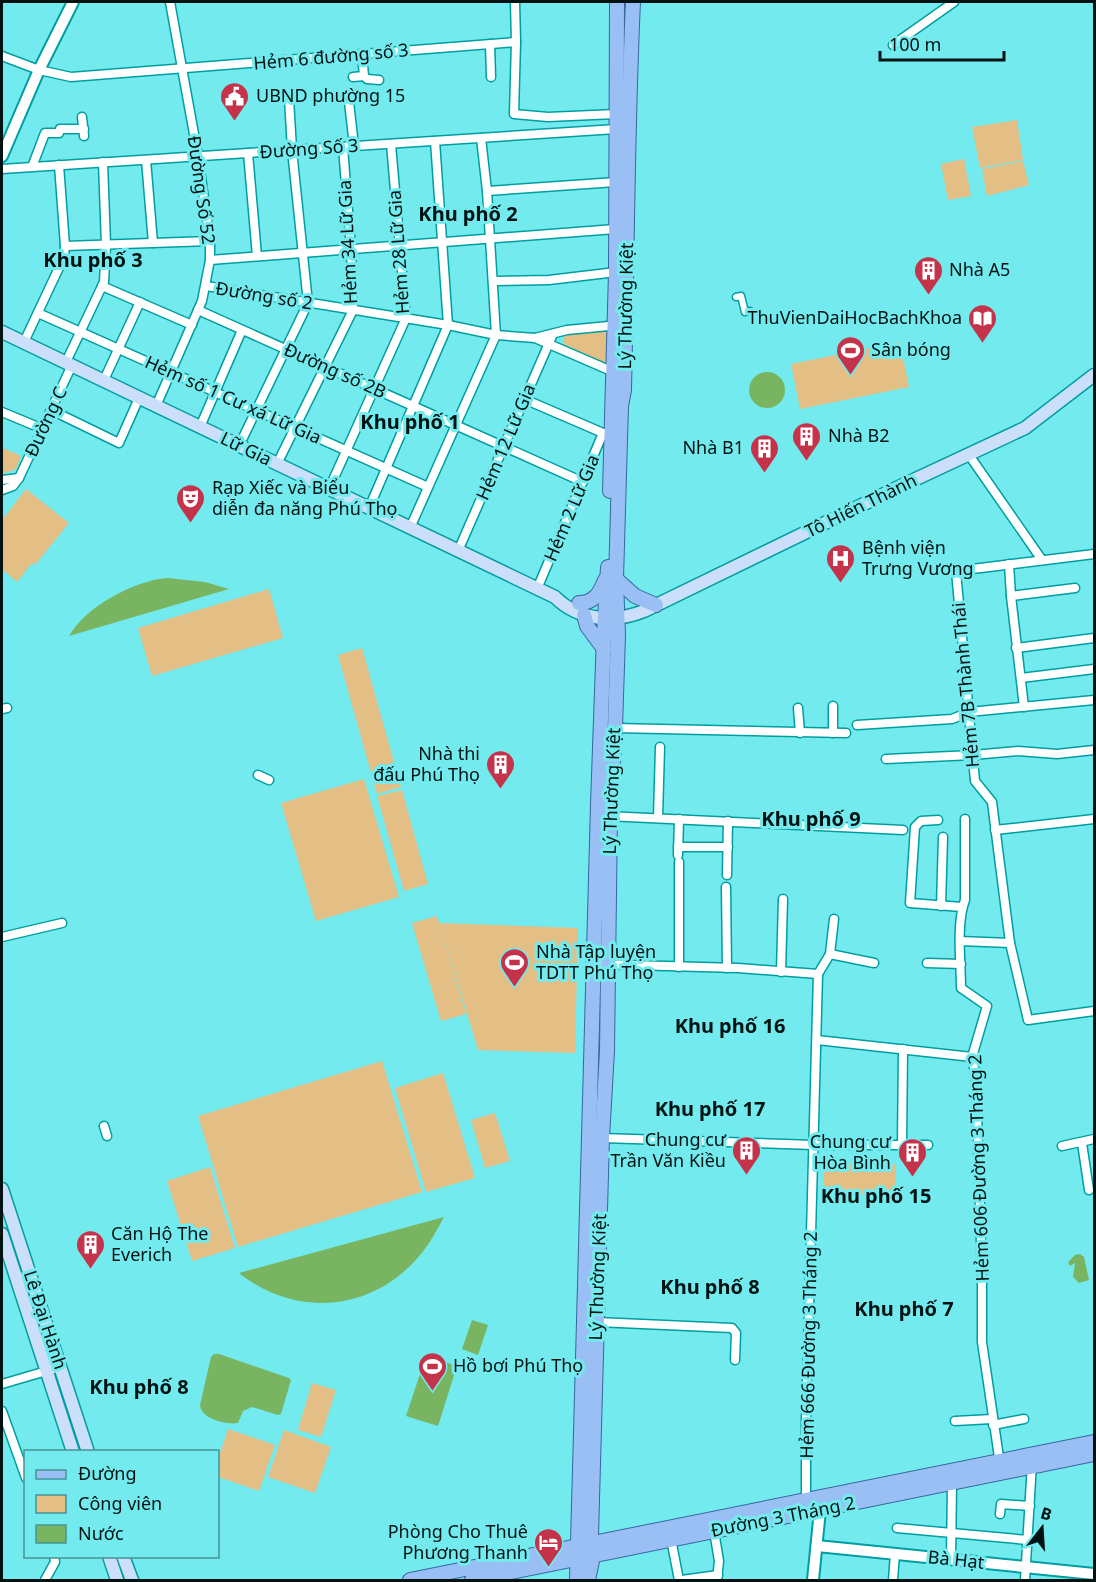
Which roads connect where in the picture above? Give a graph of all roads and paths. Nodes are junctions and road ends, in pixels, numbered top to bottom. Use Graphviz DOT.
graph roads {
  1 [pos="73,2"];
  2 [pos="170,2"];
  3 [pos="515,2"];
  4 [pos="617,2"];
  5 [pos="633,2"];
  6 [pos="954,2"];
  7 [pos="516,42"];
  8 [pos="490,44"];
  9 [pos="893,45"];
  10 [pos="362,54"];
  11 [pos="2,56"];
  12 [pos="182,69"];
  13 [pos="39,70"];
  14 [pos="364,76"];
  15 [pos="353,77"];
  16 [pos="491,77"];
  17 [pos="379,80"];
  18 [pos="348,93"];
  19 [pos="289,98"];
  20 [pos="616,114"];
  21 [pos="82,117"];
  22 [pos="616,129"];
  23 [pos="481,138"];
  24 [pos="435,141"];
  25 [pos="391,144"];
  26 [pos="354,146"];
  27 [pos="343,147"];
  28 [pos="292,150"];
  29 [pos="248,153"];
  30 [pos="2,156"];
  31 [pos="198,156"];
  32 [pos="146,160"];
  33 [pos="103,162"];
  34 [pos="59,165"];
  35 [pos="32,167"];
  36 [pos="2,169"];
  37 [pos="616,182"];
  38 [pos="487,192"];
  39 [pos="615,229"];
  40 [pos="490,238"];
  41 [pos="210,241"];
  42 [pos="442,242"];
  43 [pos="153,243"];
  44 [pos="106,245"];
  45 [pos="400,245"];
  46 [pos="65,246"];
  47 [pos="351,249"];
  48 [pos="303,252"];
  49 [pos="257,256"];
  50 [pos="210,260"];
  51 [pos="616,272"];
  52 [pos="493,281"];
  53 [pos="102,286"];
  54 [pos="206,286"];
  55 [pos="736,297"];
  56 [pos="140,302"];
  57 [pos="308,303"];
  58 [pos="198,310"];
  59 [pos="353,310"];
  60 [pos="750,311"];
  61 [pos="38,313"];
  62 [pos="406,318"];
  63 [pos="192,325"];
  64 [pos="448,325"];
  65 [pos="620,325"];
  66 [pos="242,330"];
  67 [pos="2,332"];
  68 [pos="80,333"];
  69 [pos="553,334"];
  70 [pos="496,335"];
  71 [pos="535,339"];
  72 [pos="24,342"];
  73 [pos="548,344"];
  74 [pos="119,349"];
  75 [pos="285,349"];
  76 [pos="69,364"];
  77 [pos="326,367"];
  78 [pos="170,372"];
  79 [pos="619,374"];
  80 [pos="1095,375"];
  81 [pos="104,381"];
  82 [pos="374,388"];
  83 [pos="215,392"];
  84 [pos="140,398"];
  85 [pos="524,399"];
  86 [pos="413,405"];
  87 [pos="156,406"];
  88 [pos="51,410"];
  89 [pos="256,411"];
  90 [pos="2,412"];
  91 [pos="456,424"];
  92 [pos="200,427"];
  93 [pos="295,428"];
  94 [pos="44,429"];
  95 [pos="607,434"];
  96 [pos="239,446"];
  97 [pos="504,447"];
  98 [pos="346,451"];
  99 [pos="969,455"];
  100 [pos="277,464"];
  101 [pos="387,468"];
  102 [pos="19,478"];
  103 [pos="2,480"];
  104 [pos="583,482"];
  105 [pos="428,487"];
  106 [pos="329,489"];
  107 [pos="2,490"];
  108 [pos="369,508"];
  109 [pos="410,528"];
  110 [pos="458,550"];
  111 [pos="1095,554"];
  112 [pos="1042,560"];
  113 [pos="1009,564"];
  114 [pos="612,574"];
  115 [pos="1075,588"];
  116 [pos="537,589"];
  117 [pos="1011,596"];
  118 [pos="656,605"];
  119 [pos="596,614"];
  120 [pos="1095,638"];
  121 [pos="1016,648"];
  122 [pos="604,649"];
  123 [pos="1095,669"];
  124 [pos="1021,678"];
  125 [pos="1095,700"];
  126 [pos="833,706"];
  127 [pos="1024,707"];
  128 [pos="798,708"];
  129 [pos="969,712"];
  130 [pos="856,725"];
  131 [pos="615,728"];
  132 [pos="800,733"];
  133 [pos="833,733"];
  134 [pos="846,734"];
  135 [pos="660,747"];
  136 [pos="1095,750"];
  137 [pos="973,755"];
  138 [pos="886,759"];
  139 [pos="258,775"];
  140 [pos="269,780"];
  141 [pos="604,816"];
  142 [pos="658,818"];
  143 [pos="678,819"];
  144 [pos="964,819"];
  145 [pos="1095,819"];
  146 [pos="938,820"];
  147 [pos="728,821"];
  148 [pos="903,830"];
  149 [pos="995,830"];
  150 [pos="943,837"];
  151 [pos="728,847"];
  152 [pos="678,854"];
  153 [pos="727,874"];
  154 [pos="726,887"];
  155 [pos="783,899"];
  156 [pos="941,906"];
  157 [pos="962,907"];
  158 [pos="834,919"];
  159 [pos="62,923"];
  160 [pos="2,937"];
  161 [pos="960,941"];
  162 [pos="1010,943"];
  163 [pos="830,954"];
  164 [pos="874,963"];
  165 [pos="927,963"];
  166 [pos="601,964"];
  167 [pos="961,964"];
  168 [pos="679,967"];
  169 [pos="726,968"];
  170 [pos="781,972"];
  171 [pos="818,974"];
  172 [pos="1095,1011"];
  173 [pos="817,1040"];
  174 [pos="903,1049"];
  175 [pos="972,1057"];
  176 [pos="104,1126"];
  177 [pos="107,1136"];
  178 [pos="602,1138"];
  179 [pos="1095,1139"];
  180 [pos="1082,1143"];
  181 [pos="814,1145"];
  182 [pos="902,1145"];
  183 [pos="928,1145"];
  184 [pos="1062,1146"];
  185 [pos="2,1189"];
  186 [pos="1089,1190"];
  187 [pos="2,1234"];
  188 [pos="597,1322"];
  189 [pos="735,1360"];
  190 [pos="60,1367"];
  191 [pos="47,1372"];
  192 [pos="2,1384"];
  193 [pos="2,1411"];
  194 [pos="1024,1419"];
  195 [pos="956,1421"];
  196 [pos="993,1422"];
  197 [pos="1095,1442"];
  198 [pos="73,1450"];
  199 [pos="87,1450"];
  200 [pos="1095,1455"];
  201 [pos="1033,1460"];
  202 [pos="1000,1467"];
  203 [pos="24,1472"];
  204 [pos="952,1483"];
  205 [pos="807,1499"];
  206 [pos="1030,1506"];
  207 [pos="820,1510"];
  208 [pos="1000,1514"];
  209 [pos="592,1515"];
  210 [pos="579,1527"];
  211 [pos="897,1527"];
  212 [pos="714,1531"];
  213 [pos="950,1532"];
  214 [pos="667,1534"];
  215 [pos="628,1535"];
  216 [pos="1028,1540"];
  217 [pos="817,1546"];
  218 [pos="593,1549"];
  219 [pos="578,1552"];
  220 [pos="895,1554"];
  221 [pos="559,1555"];
  222 [pos="54,1558"];
  223 [pos="109,1558"];
  224 [pos="123,1558"];
  225 [pos="951,1560"];
  226 [pos="1026,1568"];
  227 [pos="718,1573"];
  228 [pos="1095,1574"];
  229 [pos="132,1580"];
  230 [pos="45,1581"];
  231 [pos="117,1581"];
  232 [pos="410,1581"];
  233 [pos="472,1581"];
  234 [pos="577,1581"];
  235 [pos="588,1581"];
  236 [pos="681,1581"];
  237 [pos="813,1581"];
  238 [pos="893,1581"];
  239 [pos="1026,1581"];
  1 -- 13 [label="street"];
  2 -- 12 [label="street, Đường Số 52"];
  3 -- 7 [label="street"];
  4 -- 20 [label="main road, Lý Thường Kiệt"];
  5 -- 65 [label="main road, Lý Thường Kiệt"];
  6 -- 9 [label="street"];
  7 -- 8 [label="street, Hẻm 6 đường số 3"];
  7 -- 20 [label="street"];
  8 -- 10 [label="street, Hẻm 6 đường số 3"];
  8 -- 16 [label="street"];
  10 -- 12 [label="street, Hẻm 6 đường số 3"];
  10 -- 14 [label="street"];
  11 -- 13 [label="street, Hẻm 6 đường số 3"];
  12 -- 13 [label="street, Hẻm 6 đường số 3"];
  12 -- 31 [label="street, Đường Số 52"];
  13 -- 30 [label="street"];
  14 -- 15 [label="street"];
  14 -- 17 [label="street"];
  18 -- 26 [label="street"];
  19 -- 28 [label="street"];
  20 -- 22 [label="main road, Lý Thường Kiệt"];
  21 -- 35 [label="street"];
  22 -- 23 [label="street, Đường Số 3"];
  22 -- 37 [label="main road, Lý Thường Kiệt"];
  23 -- 24 [label="street, Đường Số 3"];
  23 -- 38 [label="street"];
  24 -- 25 [label="street, Đường Số 3"];
  24 -- 42 [label="street"];
  25 -- 26 [label="street, Đường Số 3"];
  25 -- 45 [label="street, Hẻm 28 Lữ Gia"];
  26 -- 27 [label="street, Đường Số 3"];
  27 -- 28 [label="street, Đường Số 3"];
  27 -- 47 [label="street, Hẻm 34 Lữ Gia"];
  28 -- 29 [label="street, Đường Số 3"];
  28 -- 48 [label="street"];
  29 -- 31 [label="street, Đường Số 3"];
  29 -- 49 [label="street"];
  31 -- 32 [label="street, Đường Số 3"];
  31 -- 41 [label="street, Đường Số 52"];
  32 -- 33 [label="street, Đường Số 3"];
  32 -- 43 [label="street"];
  33 -- 34 [label="street, Đường Số 3"];
  33 -- 44 [label="street, Đường C"];
  34 -- 35 [label="street, Đường Số 3"];
  34 -- 46 [label="street"];
  35 -- 36 [label="street, Đường Số 3"];
  37 -- 38 [label="street"];
  37 -- 39 [label="main road, Lý Thường Kiệt"];
  38 -- 40 [label="street"];
  39 -- 40 [label="street"];
  39 -- 51 [label="main road, Lý Thường Kiệt"];
  40 -- 42 [label="street"];
  40 -- 52 [label="street"];
  41 -- 43 [label="street"];
  41 -- 50 [label="street, Đường Số 52"];
  42 -- 45 [label="street"];
  42 -- 64 [label="street"];
  43 -- 44 [label="street"];
  44 -- 46 [label="street"];
  44 -- 53 [label="street, Đường C"];
  45 -- 47 [label="street"];
  45 -- 62 [label="street, Hẻm 28 Lữ Gia"];
  46 -- 61 [label="street"];
  47 -- 48 [label="street"];
  47 -- 59 [label="street, Hẻm 34 Lữ Gia"];
  48 -- 49 [label="street"];
  48 -- 57 [label="street"];
  49 -- 50 [label="street"];
  50 -- 54 [label="street, Đường Số 52"];
  51 -- 52 [label="street"];
  51 -- 65 [label="main road, Lý Thường Kiệt"];
  52 -- 70 [label="street"];
  53 -- 56 [label="street"];
  53 -- 68 [label="street, Đường C"];
  54 -- 57 [label="street, Đường số 2"];
  54 -- 58 [label="street, Đường Số 52"];
  55 -- 60 [label="street"];
  56 -- 63 [label="street"];
  56 -- 74 [label="street"];
  57 -- 59 [label="street, Đường số 2"];
  57 -- 75 [label="street"];
  58 -- 63 [label="street, Đường Số 52"];
  58 -- 66 [label="street, Đường số 2B"];
  59 -- 62 [label="street, Đường số 2"];
  59 -- 77 [label="street, Hẻm 34 Lữ Gia"];
  61 -- 68 [label="street, Hẻm số 1 Cư xá Lữ Gia"];
  61 -- 72 [label="street"];
  62 -- 64 [label="street, Đường số 2"];
  62 -- 82 [label="street, Hẻm 28 Lữ Gia"];
  63 -- 78 [label="street, Đường Số 52"];
  64 -- 70 [label="street, Đường số 2"];
  64 -- 86 [label="street"];
  65 -- 69 [label="street"];
  65 -- 79 [label="main road, Lý Thường Kiệt"];
  66 -- 75 [label="street, Đường số 2B"];
  66 -- 83 [label="street"];
  67 -- 72 [label="main road, Lữ Gia"];
  68 -- 74 [label="street, Hẻm số 1 Cư xá Lữ Gia"];
  68 -- 76 [label="street, Đường C"];
  69 -- 71 [label="street"];
  69 -- 73 [label="street, Hẻm 12 Lữ Gia"];
  70 -- 71 [label="street, Đường số 2"];
  70 -- 91 [label="street"];
  71 -- 73 [label="street"];
  72 -- 76 [label="main road, Lữ Gia"];
  73 -- 79 [label="street"];
  73 -- 85 [label="street, Hẻm 12 Lữ Gia"];
  74 -- 78 [label="street, Hẻm số 1 Cư xá Lữ Gia"];
  74 -- 81 [label="street"];
  75 -- 77 [label="street, Đường số 2B"];
  75 -- 89 [label="street"];
  76 -- 81 [label="main road, Lữ Gia"];
  76 -- 88 [label="street, Đường C"];
  77 -- 82 [label="street, Đường số 2B"];
  77 -- 93 [label="street, Hẻm 34 Lữ Gia"];
  78 -- 83 [label="street, Hẻm số 1 Cư xá Lữ Gia"];
  78 -- 87 [label="street, Đường Số 52"];
  79 -- 95 [label="main road, Lý Thường Kiệt"];
  79 -- 114 [label="main road, Lý Thường Kiệt"];
  80 -- 99 [label="main road, Tô Hiến Thành"];
  81 -- 84 [label="main road, Lữ Gia"];
  82 -- 86 [label="street, Đường số 2B"];
  82 -- 98 [label="street, Hẻm 28 Lữ Gia"];
  83 -- 89 [label="street, Hẻm số 1 Cư xá Lữ Gia"];
  83 -- 92 [label="street"];
  84 -- 87 [label="main road, Lữ Gia"];
  84 -- 88 [label="street"];
  85 -- 95 [label="street"];
  85 -- 97 [label="street, Hẻm 12 Lữ Gia"];
  86 -- 91 [label="street, Đường số 2B"];
  86 -- 101 [label="street"];
  87 -- 92 [label="main road, Lữ Gia"];
  88 -- 94 [label="street, Đường C"];
  89 -- 93 [label="street, Hẻm số 1 Cư xá Lữ Gia"];
  89 -- 96 [label="street"];
  90 -- 94 [label="street"];
  91 -- 97 [label="street, Đường số 2B"];
  91 -- 105 [label="street"];
  92 -- 96 [label="main road, Lữ Gia"];
  93 -- 98 [label="street, Hẻm số 1 Cư xá Lữ Gia"];
  93 -- 100 [label="street, Hẻm 34 Lữ Gia"];
  94 -- 102 [label="street, Đường C"];
  95 -- 104 [label="street, Hẻm 2 Lữ Gia"];
  95 -- 114 [label="main road, Lý Thường Kiệt"];
  96 -- 100 [label="main road, Lữ Gia"];
  97 -- 104 [label="street, Đường số 2B"];
  97 -- 110 [label="street, Hẻm 12 Lữ Gia"];
  98 -- 101 [label="street, Hẻm số 1 Cư xá Lữ Gia"];
  98 -- 106 [label="street, Hẻm 28 Lữ Gia"];
  99 -- 112 [label="street"];
  99 -- 118 [label="main road, Tô Hiến Thành"];
  100 -- 106 [label="main road, Lữ Gia"];
  101 -- 105 [label="street, Hẻm số 1 Cư xá Lữ Gia"];
  101 -- 108 [label="street"];
  102 -- 103 [label="street, Đường C"];
  102 -- 107 [label="street, Đường C"];
  104 -- 116 [label="street, Hẻm 2 Lữ Gia"];
  105 -- 109 [label="street"];
  106 -- 108 [label="main road, Lữ Gia"];
  108 -- 109 [label="main road, Lữ Gia"];
  109 -- 110 [label="main road, Lữ Gia"];
  110 -- 116 [label="main road, Lữ Gia"];
  111 -- 112 [label="street"];
  112 -- 113 [label="street"];
  113 -- 117 [label="street"];
  113 -- 129 [label="street, Hẻm 7B Thành Thái"];
  114 -- 118 [label="main road"];
  114 -- 119 [label="main road, Lý Thường Kiệt"];
  114 -- 119 [label="main road"];
  115 -- 117 [label="street"];
  116 -- 119 [label="main road, Lữ Gia"];
  117 -- 121 [label="street"];
  118 -- 119 [label="main road, Tô Hiến Thành"];
  119 -- 122 [label="main road, Lý Thường Kiệt"];
  119 -- 122 [label="main road"];
  119 -- 131 [label="main road, Lý Thường Kiệt"];
  120 -- 121 [label="street"];
  121 -- 124 [label="street"];
  122 -- 141 [label="main road, Lý Thường Kiệt"];
  123 -- 124 [label="street"];
  124 -- 127 [label="street"];
  125 -- 127 [label="street"];
  126 -- 133 [label="street"];
  127 -- 129 [label="street"];
  128 -- 132 [label="street"];
  129 -- 130 [label="street"];
  129 -- 137 [label="street, Hẻm 7B Thành Thái"];
  131 -- 132 [label="street"];
  131 -- 141 [label="main road, Lý Thường Kiệt"];
  132 -- 133 [label="street"];
  133 -- 134 [label="street"];
  135 -- 142 [label="street"];
  136 -- 137 [label="street"];
  137 -- 138 [label="street"];
  137 -- 149 [label="street, Hẻm 7B Thành Thái"];
  139 -- 140 [label="street"];
  141 -- 142 [label="street"];
  141 -- 166 [label="main road, Lý Thường Kiệt"];
  142 -- 143 [label="street"];
  143 -- 147 [label="street"];
  143 -- 152 [label="street"];
  144 -- 157 [label="street, Hẻm 606 Đường 3 Tháng 2"];
  145 -- 149 [label="street"];
  146 -- 156 [label="street"];
  147 -- 148 [label="street"];
  147 -- 151 [label="street"];
  149 -- 162 [label="street, Hẻm 7B Thành Thái"];
  150 -- 156 [label="street"];
  151 -- 152 [label="street"];
  151 -- 153 [label="street"];
  152 -- 168 [label="street"];
  154 -- 169 [label="street"];
  155 -- 170 [label="street"];
  156 -- 157 [label="street"];
  157 -- 161 [label="street, Hẻm 606 Đường 3 Tháng 2"];
  158 -- 163 [label="street"];
  159 -- 160 [label="street"];
  161 -- 162 [label="street"];
  161 -- 167 [label="street, Hẻm 606 Đường 3 Tháng 2"];
  162 -- 172 [label="street, Hẻm 7B Thành Thái"];
  163 -- 164 [label="street"];
  163 -- 171 [label="street"];
  165 -- 167 [label="street"];
  166 -- 168 [label="street"];
  166 -- 178 [label="main road, Lý Thường Kiệt"];
  166 -- 210 [label="main road, Lý Thường Kiệt"];
  167 -- 175 [label="street, Hẻm 606 Đường 3 Tháng 2"];
  168 -- 169 [label="street"];
  169 -- 170 [label="street"];
  170 -- 171 [label="street"];
  171 -- 173 [label="street, Hẻm 666 Đường 3 Tháng 2"];
  173 -- 174 [label="street"];
  173 -- 181 [label="street, Hẻm 666 Đường 3 Tháng 2"];
  174 -- 175 [label="street"];
  174 -- 182 [label="street"];
  175 -- 196 [label="street, Hẻm 606 Đường 3 Tháng 2"];
  176 -- 177 [label="street"];
  178 -- 181 [label="street"];
  178 -- 188 [label="main road, Lý Thường Kiệt"];
  179 -- 180 [label="street"];
  180 -- 184 [label="street"];
  180 -- 186 [label="street"];
  181 -- 182 [label="street"];
  181 -- 205 [label="street, Hẻm 666 Đường 3 Tháng 2"];
  182 -- 183 [label="street"];
  185 -- 190 [label="main road, Lê Đại Hành"];
  187 -- 191 [label="main road, Lê Đại Hành"];
  188 -- 189 [label="street"];
  188 -- 209 [label="main road, Lý Thường Kiệt"];
  190 -- 191 [label="street"];
  190 -- 199 [label="main road, Lê Đại Hành"];
  191 -- 192 [label="street"];
  191 -- 198 [label="main road, Lê Đại Hành"];
  193 -- 203 [label="street"];
  194 -- 196 [label="street"];
  195 -- 196 [label="street"];
  196 -- 202 [label="street, Hẻm 606 Đường 3 Tháng 2"];
  197 -- 201 [label="main road, Đường 3 Tháng 2"];
  200 -- 201 [label="main road, Đường 3 Tháng 2"];
  201 -- 202 [label="main road, Đường 3 Tháng 2"];
  201 -- 206 [label="street"];
  202 -- 204 [label="main road, Đường 3 Tháng 2"];
  202 -- 205 [label="main road, Đường 3 Tháng 2"];
  204 -- 207 [label="main road, Đường 3 Tháng 2"];
  204 -- 213 [label="street"];
  205 -- 207 [label="street"];
  205 -- 214 [label="main road, Đường 3 Tháng 2"];
  206 -- 208 [label="street"];
  206 -- 216 [label="street"];
  207 -- 212 [label="main road, Đường 3 Tháng 2"];
  207 -- 217 [label="street"];
  209 -- 215 [label="main road"];
  209 -- 218 [label="main road, Lý Thường Kiệt"];
  210 -- 219 [label="main road, Lý Thường Kiệt"];
  210 -- 221 [label="main road"];
  211 -- 213 [label="street"];
  212 -- 214 [label="main road, Đường 3 Tháng 2"];
  212 -- 227 [label="street"];
  213 -- 216 [label="street"];
  213 -- 225 [label="street"];
  214 -- 215 [label="main road, Đường 3 Tháng 2"];
  214 -- 218 [label="main road, Đường 3 Tháng 2"];
  214 -- 236 [label="street"];
  215 -- 218 [label="main road, Đường 3 Tháng 2"];
  216 -- 226 [label="street"];
  217 -- 220 [label="street, Bà Hạt"];
  217 -- 237 [label="street"];
  218 -- 219 [label="main road, Đường 3 Tháng 2"];
  218 -- 235 [label="main road, Lý Thường Kiệt"];
  219 -- 221 [label="main road, Đường 3 Tháng 2"];
  219 -- 234 [label="main road, Lý Thường Kiệt"];
  220 -- 225 [label="street, Bà Hạt"];
  220 -- 238 [label="street"];
  221 -- 232 [label="main road, Đường 3 Tháng 2"];
  221 -- 233 [label="main road, Đường 3 Tháng 2"];
  221 -- 234 [label="main road"];
  222 -- 230 [label="street"];
  223 -- 231 [label="main road"];
  224 -- 229 [label="main road"];
  225 -- 226 [label="street, Bà Hạt"];
  226 -- 228 [label="street, Bà Hạt"];
  226 -- 239 [label="street"];
  227 -- 236 [label="street"];
}
